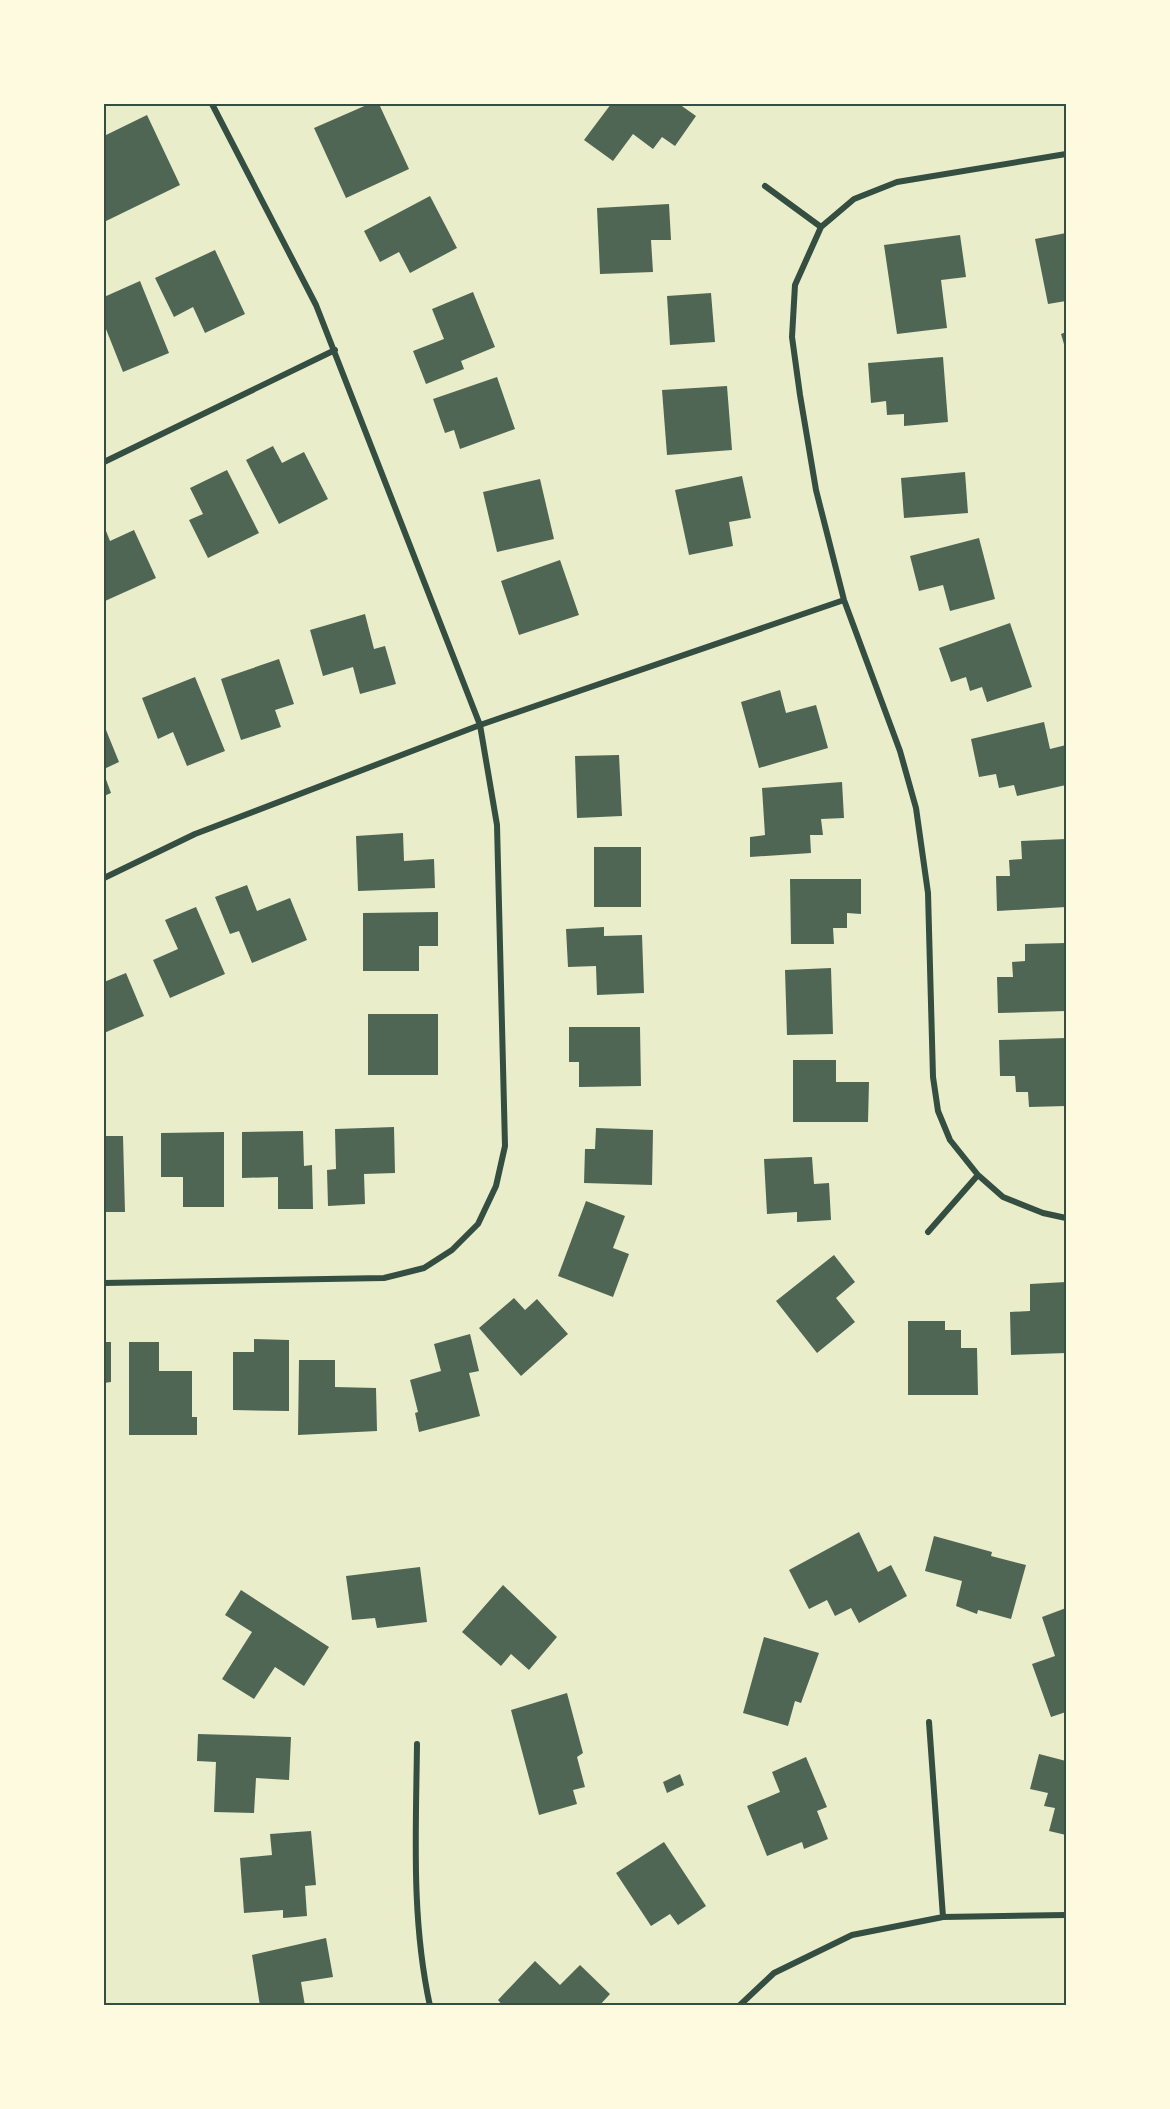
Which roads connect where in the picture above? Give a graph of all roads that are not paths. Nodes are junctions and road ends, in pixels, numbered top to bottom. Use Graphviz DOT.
graph roads {
  1 [pos="212,104"];
  2 [pos="1066,154"];
  3 [pos="765,186"];
  4 [pos="821,227"];
  5 [pos="335,350"];
  6 [pos="104,462"];
  7 [pos="844,600"];
  8 [pos="480,725"];
  9 [pos="104,878"];
  10 [pos="978,1175"];
  11 [pos="1066,1218"];
  12 [pos="928,1232"];
  13 [pos="104,1283"];
  14 [pos="929,1722"];
  15 [pos="417,1744"];
  16 [pos="1066,1915"];
  17 [pos="943,1917"];
  18 [pos="430,2006"];
  19 [pos="739,2006"];
  1 -- 5 [label="street"];
  2 -- 4 [label="street"];
  3 -- 4 [label="street"];
  4 -- 7 [label="street"];
  5 -- 6 [label="street"];
  5 -- 8 [label="street"];
  7 -- 8 [label="street"];
  7 -- 10 [label="street"];
  8 -- 9 [label="street"];
  8 -- 13 [label="street"];
  10 -- 11 [label="street"];
  10 -- 12 [label="street"];
  14 -- 17 [label="street"];
  15 -- 18 [label="street"];
  16 -- 17 [label="street"];
  17 -- 19 [label="street"];
}
